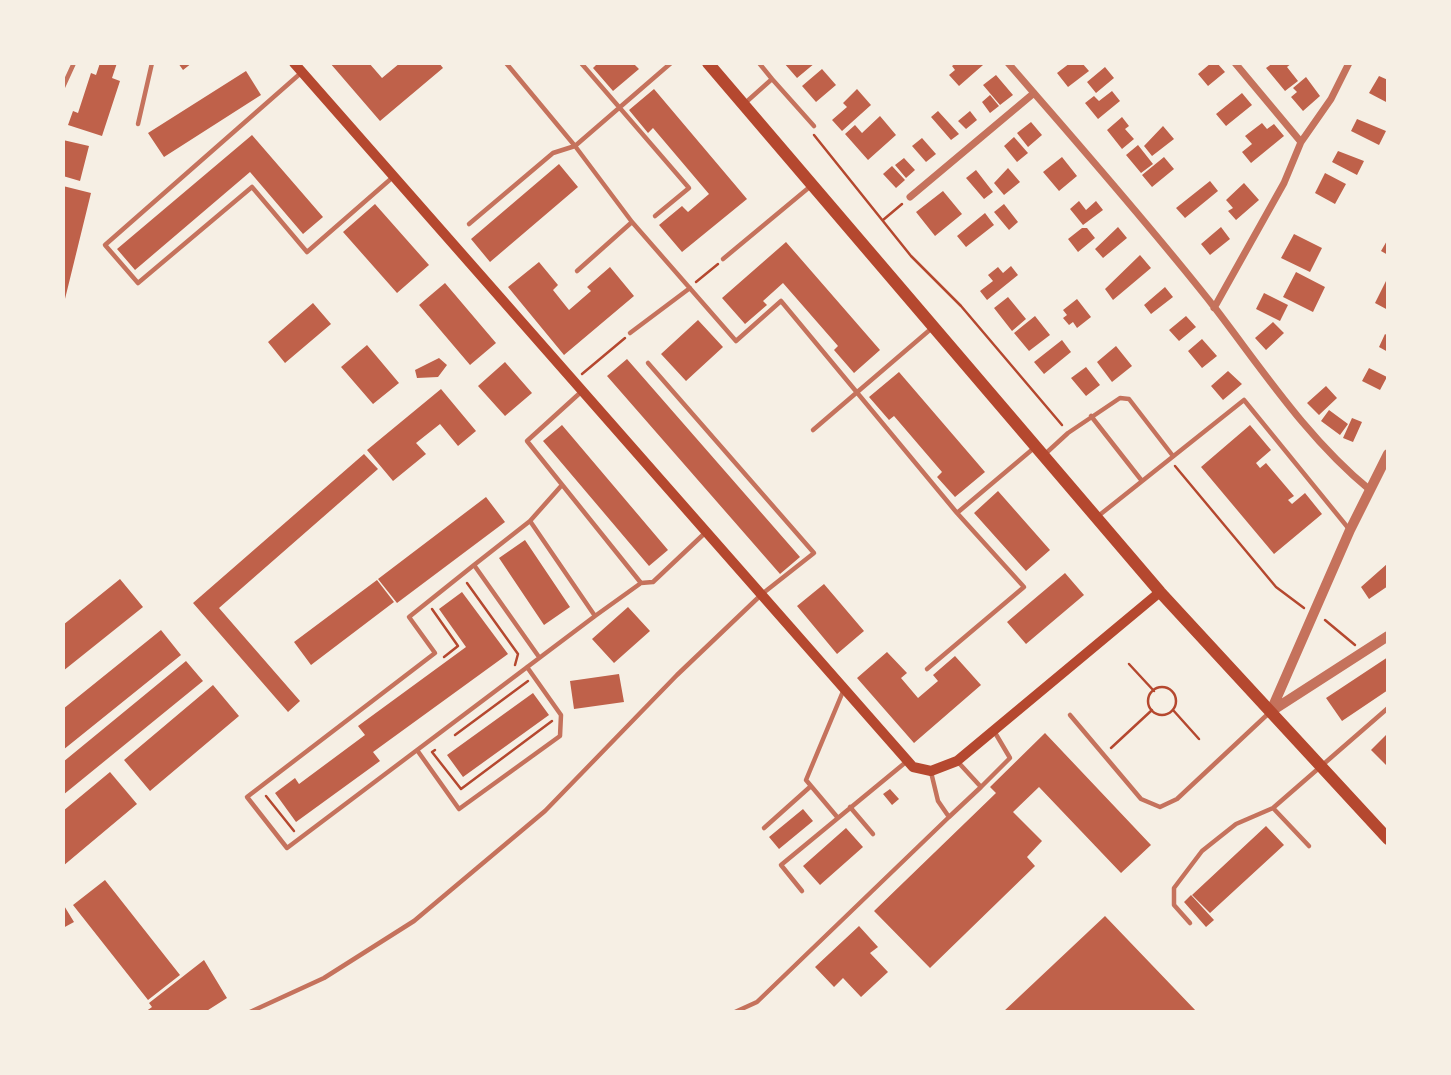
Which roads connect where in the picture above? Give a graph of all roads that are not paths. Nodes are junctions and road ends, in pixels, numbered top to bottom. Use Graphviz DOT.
graph roads {
  1 [pos="74,63"];
  2 [pos="152,63"];
  3 [pos="506,63"];
  4 [pos="519,63"];
  5 [pos="581,63"];
  6 [pos="671,63"];
  7 [pos="708,63"];
  8 [pos="759,63"];
  9 [pos="1008,63"];
  10 [pos="1235,63"];
  11 [pos="1349,63"];
  12 [pos="298,67"];
  13 [pos="512,69"];
  14 [pos="772,79"];
  15 [pos="63,87"];
  16 [pos="1034,93"];
  17 [pos="744,105"];
  18 [pos="619,107"];
  19 [pos="138,124"];
  20 [pos="814,126"];
  21 [pos="1301,142"];
  22 [pos="575,146"];
  23 [pos="393,176"];
  24 [pos="812,185"];
  25 [pos="910,197"];
  26 [pos="655,216"];
  27 [pos="632,222"];
  28 [pos="469,224"];
  29 [pos="723,259"];
  30 [pos="577,271"];
  31 [pos="690,288"];
  32 [pos="1214,308"];
  33 [pos="933,327"];
  34 [pos="630,333"];
  35 [pos="648,363"];
  36 [pos="856,390"];
  37 [pos="582,392"];
  38 [pos="1091,416"];
  39 [pos="813,430"];
  40 [pos="1039,451"];
  41 [pos="1388,454"];
  42 [pos="1174,456"];
  43 [pos="1142,481"];
  44 [pos="562,485"];
  45 [pos="1370,490"];
  46 [pos="957,513"];
  47 [pos="1097,517"];
  48 [pos="530,521"];
  49 [pos="1350,530"];
  50 [pos="706,532"];
  51 [pos="474,565"];
  52 [pos="641,583"];
  53 [pos="1160,592"];
  54 [pos="762,594"];
  55 [pos="595,615"];
  56 [pos="1388,636"];
  57 [pos="539,657"];
  58 [pos="527,667"];
  59 [pos="927,669"];
  60 [pos="844,688"];
  61 [pos="1388,708"];
  62 [pos="1270,713"];
  63 [pos="1070,715"];
  64 [pos="995,731"];
  65 [pos="417,750"];
  66 [pos="907,761"];
  67 [pos="957,761"];
  68 [pos="1320,766"];
  69 [pos="931,771"];
  70 [pos="811,786"];
  71 [pos="981,787"];
  72 [pos="850,807"];
  73 [pos="1273,808"];
  74 [pos="949,817"];
  75 [pos="838,818"];
  76 [pos="764,828"];
  77 [pos="873,834"];
  78 [pos="1388,839"];
  79 [pos="1309,846"];
  80 [pos="802,891"];
  81 [pos="1190,923"];
  82 [pos="250,1012"];
  83 [pos="735,1012"];
  1 -- 15 [label="lane"];
  2 -- 19 [label="lane"];
  3 -- 13 [label="lane"];
  4 -- 13 [label="lane"];
  5 -- 18 [label="lane"];
  6 -- 18 [label="lane"];
  7 -- 17 [label="main road"];
  8 -- 14 [label="lane"];
  9 -- 16 [label="street"];
  10 -- 21 [label="street"];
  11 -- 21 [label="street"];
  12 -- 23 [label="main road"];
  12 -- 23 [label="lane"];
  13 -- 22 [label="lane"];
  14 -- 17 [label="lane"];
  14 -- 20 [label="lane"];
  16 -- 25 [label="street"];
  16 -- 32 [label="street"];
  17 -- 24 [label="main road"];
  18 -- 22 [label="lane"];
  18 -- 26 [label="lane"];
  21 -- 32 [label="street"];
  22 -- 27 [label="lane"];
  22 -- 28 [label="lane"];
  23 -- 37 [label="main road"];
  24 -- 29 [label="lane"];
  24 -- 33 [label="main road"];
  27 -- 30 [label="lane"];
  27 -- 31 [label="lane"];
  31 -- 34 [label="lane"];
  31 -- 36 [label="lane"];
  32 -- 45 [label="street"];
  33 -- 36 [label="lane"];
  33 -- 40 [label="main road"];
  35 -- 54 [label="lane"];
  36 -- 39 [label="lane"];
  36 -- 46 [label="lane"];
  37 -- 44 [label="lane"];
  37 -- 50 [label="main road"];
  38 -- 40 [label="lane"];
  38 -- 42 [label="lane"];
  38 -- 43 [label="lane"];
  40 -- 46 [label="lane"];
  40 -- 47 [label="main road"];
  41 -- 45 [label="street"];
  42 -- 43 [label="lane"];
  42 -- 49 [label="lane"];
  43 -- 47 [label="lane"];
  44 -- 48 [label="lane"];
  44 -- 52 [label="lane"];
  45 -- 49 [label="street"];
  46 -- 59 [label="lane"];
  47 -- 53 [label="main road"];
  48 -- 51 [label="lane"];
  48 -- 55 [label="lane"];
  49 -- 62 [label="street"];
  50 -- 52 [label="lane"];
  50 -- 54 [label="main road"];
  51 -- 57 [label="lane"];
  51 -- 65 [label="lane"];
  52 -- 55 [label="lane"];
  53 -- 62 [label="main road"];
  53 -- 64 [label="main road"];
  54 -- 60 [label="main road"];
  54 -- 82 [label="lane"];
  55 -- 57 [label="lane"];
  56 -- 62 [label="street"];
  57 -- 58 [label="lane"];
  58 -- 65 [label="lane"];
  58 -- 65 [label="lane"];
  60 -- 66 [label="main road"];
  60 -- 70 [label="lane"];
  61 -- 68 [label="lane"];
  62 -- 63 [label="lane"];
  62 -- 68 [label="main road"];
  64 -- 67 [label="main road"];
  64 -- 71 [label="lane"];
  66 -- 69 [label="main road"];
  66 -- 72 [label="lane"];
  67 -- 69 [label="main road"];
  67 -- 71 [label="lane"];
  68 -- 73 [label="lane"];
  68 -- 78 [label="main road"];
  69 -- 74 [label="lane"];
  70 -- 75 [label="lane"];
  70 -- 76 [label="lane"];
  71 -- 74 [label="lane"];
  72 -- 75 [label="lane"];
  72 -- 77 [label="lane"];
  73 -- 79 [label="lane"];
  73 -- 81 [label="lane"];
  74 -- 83 [label="lane"];
  75 -- 80 [label="lane"];
}
